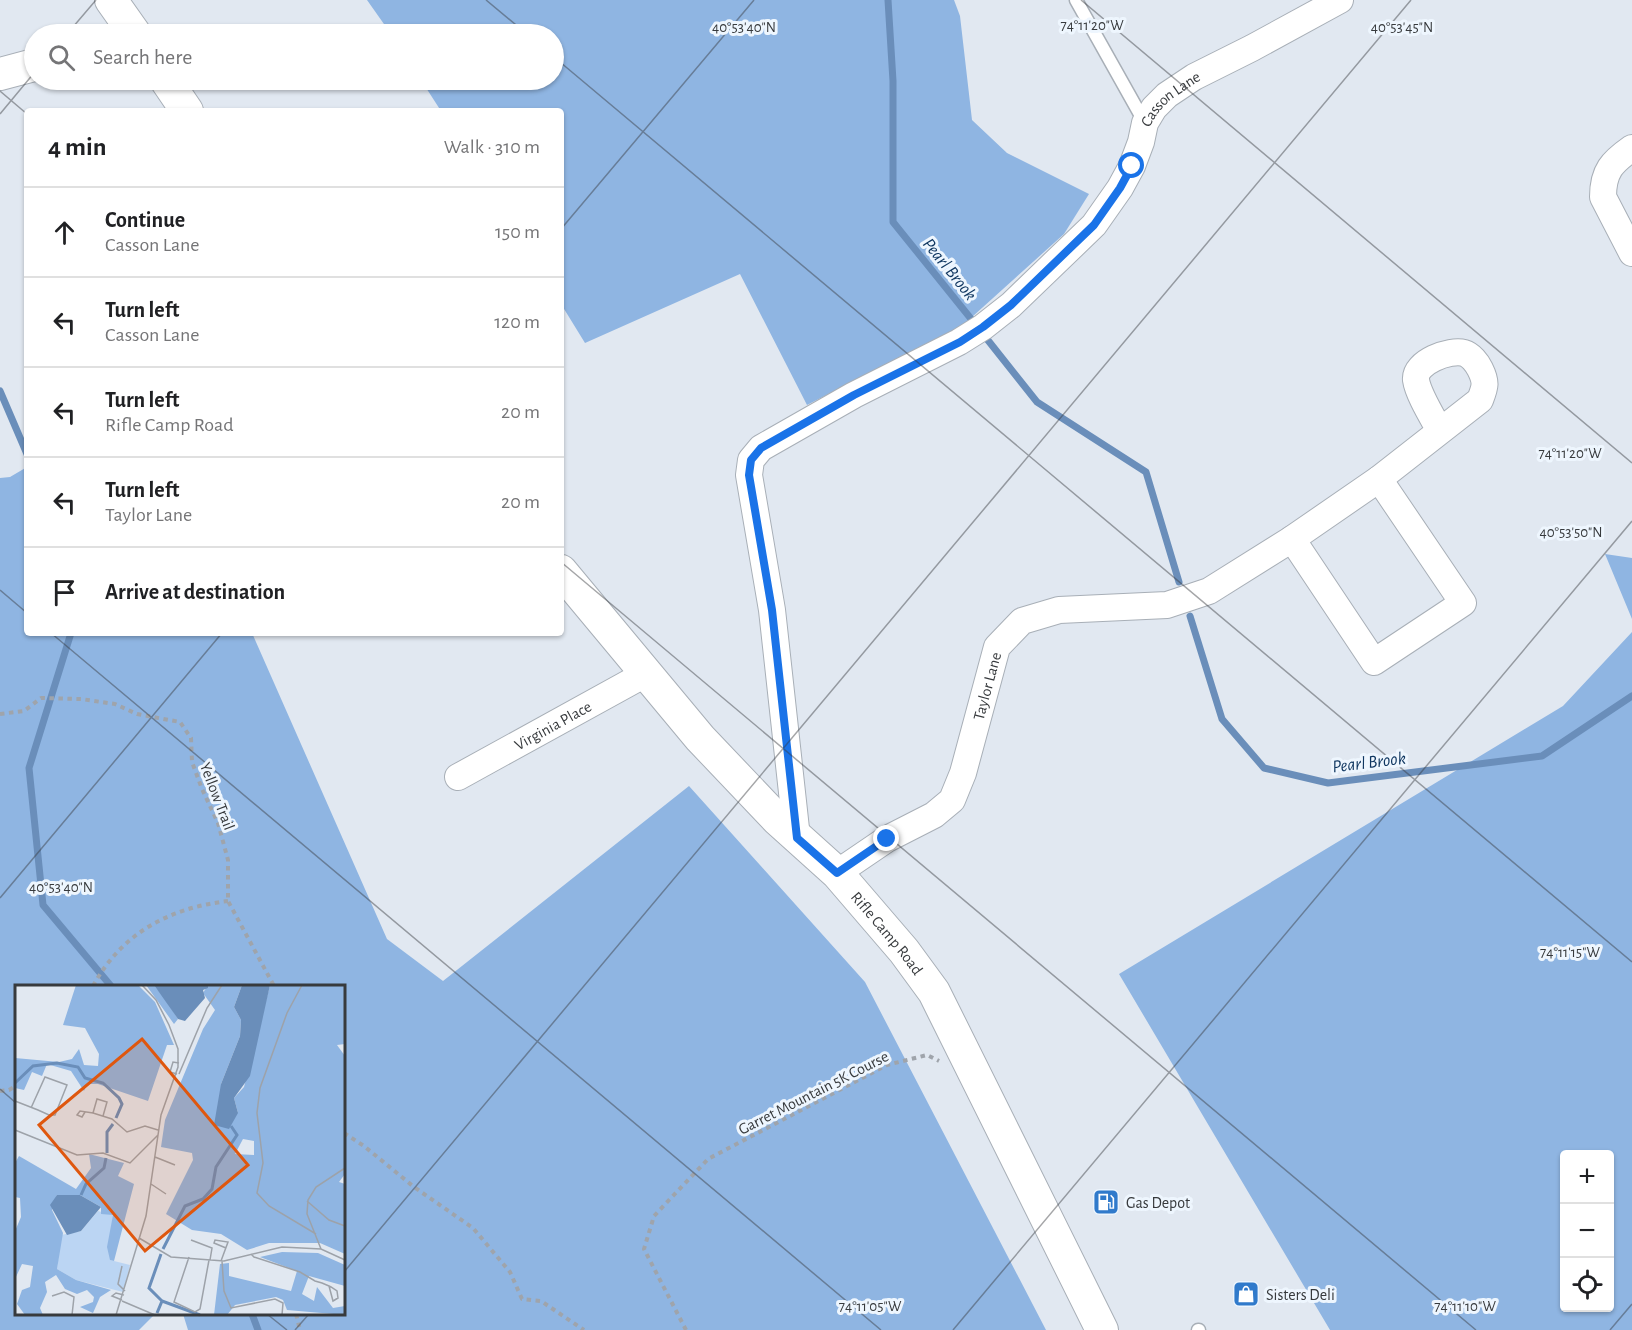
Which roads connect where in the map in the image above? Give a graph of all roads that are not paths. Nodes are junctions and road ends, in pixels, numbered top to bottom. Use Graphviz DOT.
graph roads {
  1 [pos="111,0"];
  2 [pos="1076,0"];
  3 [pos="1340,0"];
  4 [pos="128,24"];
  5 [pos="24,68"];
  6 [pos="0,74"];
  7 [pos="173,90"];
  8 [pos="185,108"];
  9 [pos="1145,123"];
  10 [pos="1632,148"];
  11 [pos="1632,253"];
  12 [pos="1440,431"];
  13 [pos="1379,479"];
  14 [pos="1292,539"];
  15 [pos="564,574"];
  16 [pos="646,674"];
  17 [pos="458,777"];
  18 [pos="797,838"];
  19 [pos="837,873"];
  20 [pos="1102,1330"];
  1 -- 4 [label="street"];
  2 -- 9 [label="lane"];
  3 -- 9 [label="street, Casson Lane"];
  5 -- 6 [label="street"];
  7 -- 8 [label="street"];
  9 -- 18 [label="street, Casson Lane"];
  10 -- 11 [label="street"];
  12 -- 13 [label="street, Taylor Lane"];
  13 -- 14 [label="street, Taylor Lane"];
  13 -- 14 [label="street"];
  14 -- 19 [label="street, Taylor Lane"];
  15 -- 16 [label="street, Rifle Camp Road"];
  16 -- 17 [label="street, Virginia Place"];
  16 -- 18 [label="street, Rifle Camp Road"];
  18 -- 19 [label="street, Rifle Camp Road"];
  19 -- 20 [label="street, Rifle Camp Road"];
}
